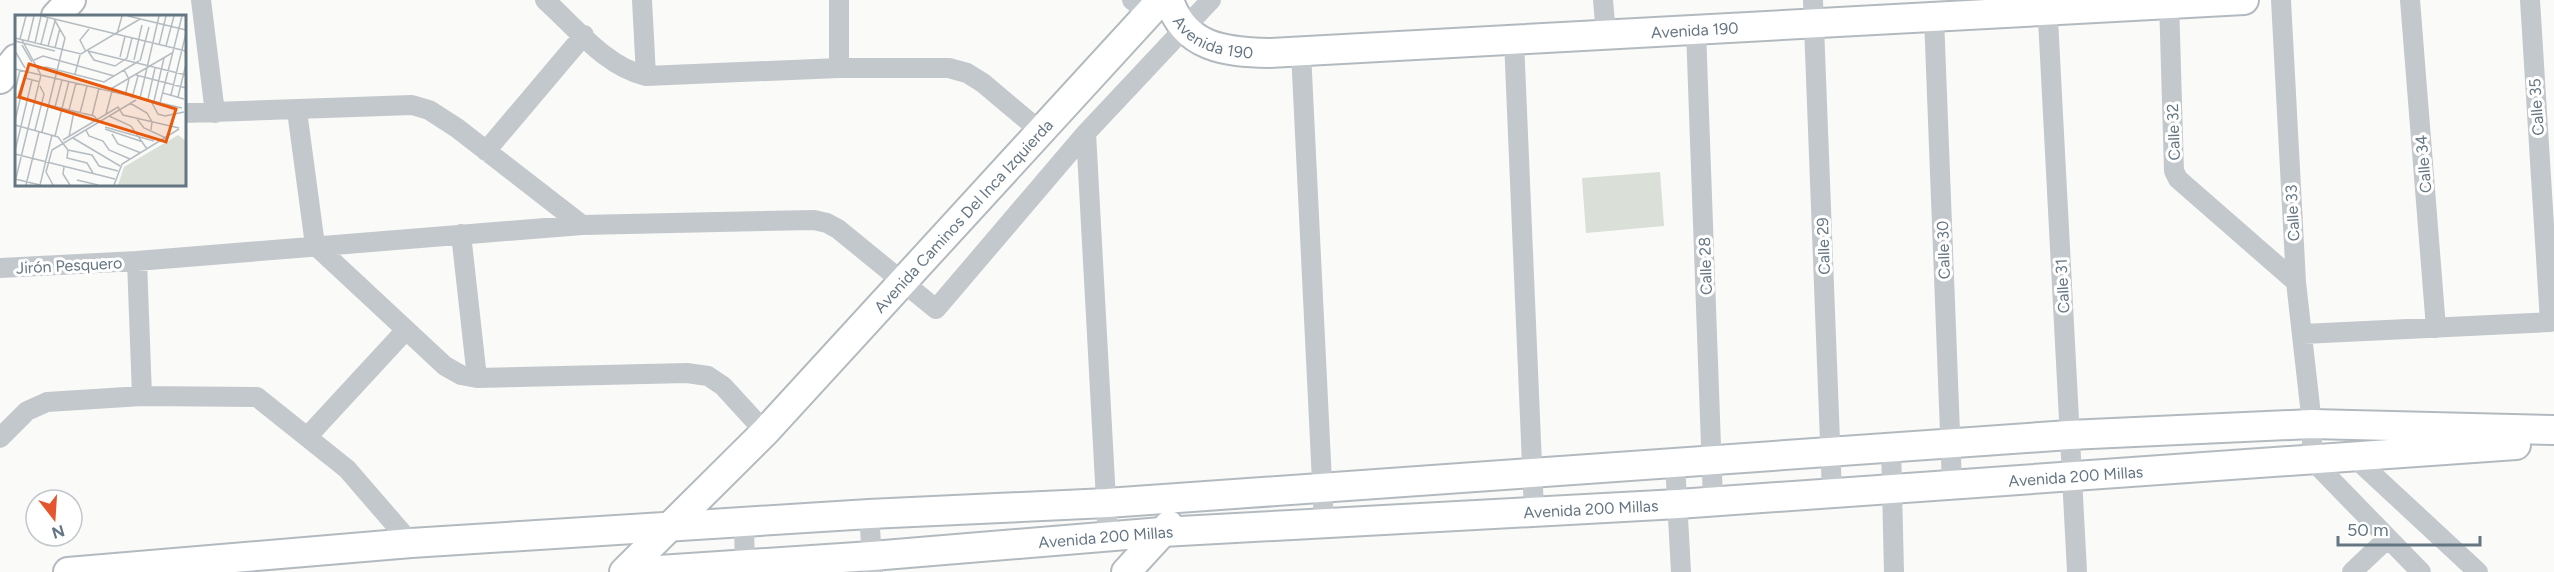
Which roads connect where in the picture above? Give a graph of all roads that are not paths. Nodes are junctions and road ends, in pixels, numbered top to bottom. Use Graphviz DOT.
graph roads {
  1 [pos="71,0"];
  2 [pos="201,0"];
  3 [pos="545,0"];
  4 [pos="642,0"];
  5 [pos="839,0"];
  6 [pos="1211,0"];
  7 [pos="1603,0"];
  8 [pos="2244,0"];
  9 [pos="2281,0"];
  10 [pos="2410,0"];
  11 [pos="2530,0"];
  12 [pos="2169,2"];
  13 [pos="1153,3"];
  14 [pos="2047,5"];
  15 [pos="1814,12"];
  16 [pos="57,15"];
  17 [pos="1934,17"];
  18 [pos="1185,29"];
  19 [pos="1696,30"];
  20 [pos="584,35"];
  21 [pos="1606,35"];
  22 [pos="1514,40"];
  23 [pos="1301,52"];
  24 [pos="839,68"];
  25 [pos="646,76"];
  26 [pos="297,111"];
  27 [pos="186,113"];
  28 [pos="214,113"];
  29 [pos="1040,131"];
  30 [pos="1086,133"];
  31 [pos="486,150"];
  32 [pos="582,225"];
  33 [pos="461,234"];
  34 [pos="315,246"];
  35 [pos="137,261"];
  36 [pos="0,268"];
  37 [pos="903,281"];
  38 [pos="2296,282"];
  39 [pos="2436,328"];
  40 [pos="405,331"];
  41 [pos="2303,334"];
  42 [pos="477,378"];
  43 [pos="142,396"];
  44 [pos="2312,424"];
  45 [pos="2554,430"];
  46 [pos="765,432"];
  47 [pos="2069,435"];
  48 [pos="308,436"];
  49 [pos="0,438"];
  50 [pos="2554,442"];
  51 [pos="1951,443"];
  52 [pos="1891,446"];
  53 [pos="1830,450"];
  54 [pos="2355,458"];
  55 [pos="1712,460"];
  56 [pos="2312,460"];
  57 [pos="1675,463"];
  58 [pos="1532,472"];
  59 [pos="2072,475"];
  60 [pos="1952,484"];
  61 [pos="1322,486"];
  62 [pos="1892,488"];
  63 [pos="1832,493"];
  64 [pos="1194,496"];
  65 [pos="1713,501"];
  66 [pos="1107,503"];
  67 [pos="1678,504"];
  68 [pos="1534,512"];
  69 [pos="869,514"];
  70 [pos="744,523"];
  71 [pos="1324,523"];
  72 [pos="669,528"];
  73 [pos="1162,532"];
  74 [pos="1108,537"];
  75 [pos="2388,538"];
  76 [pos="411,543"];
  77 [pos="872,564"];
  78 [pos="744,568"];
  79 [pos="68,572"];
  80 [pos="624,572"];
  81 [pos="629,572"];
  82 [pos="1126,572"];
  83 [pos="1681,572"];
  84 [pos="1894,572"];
  85 [pos="2077,572"];
  86 [pos="2352,572"];
  87 [pos="2421,572"];
  88 [pos="2478,572"];
  1 -- 16 [label="main road"];
  2 -- 28 [label="street"];
  3 -- 20 [label="street"];
  4 -- 25 [label="street"];
  5 -- 24 [label="street"];
  6 -- 18 [label="street"];
  7 -- 21 [label="street"];
  8 -- 12 [label="main road, Avenida 190"];
  9 -- 38 [label="street, Calle 33"];
  10 -- 39 [label="street, Calle 34"];
  11 -- 39 [label="street, Calle 35"];
  12 -- 14 [label="main road, Avenida 190"];
  12 -- 38 [label="street, Calle 32"];
  13 -- 18 [label="main road, Avenida 190"];
  13 -- 29 [label="main road, Avenida Caminos Del Inca Izquierda"];
  14 -- 17 [label="main road, Avenida 190"];
  14 -- 47 [label="street, Calle 31"];
  15 -- 17 [label="main road, Avenida 190"];
  15 -- 19 [label="main road, Avenida 190"];
  15 -- 53 [label="street, Calle 29"];
  17 -- 51 [label="street, Calle 30"];
  18 -- 23 [label="main road, Avenida 190"];
  18 -- 30 [label="street"];
  19 -- 21 [label="main road, Avenida 190"];
  19 -- 55 [label="street, Calle 28"];
  20 -- 25 [label="street"];
  20 -- 31 [label="street"];
  21 -- 22 [label="main road, Avenida 190"];
  22 -- 23 [label="main road, Avenida 190"];
  22 -- 58 [label="street"];
  23 -- 61 [label="street"];
  24 -- 25 [label="street"];
  24 -- 29 [label="street"];
  26 -- 28 [label="street"];
  26 -- 31 [label="street"];
  26 -- 34 [label="street"];
  27 -- 28 [label="street"];
  29 -- 37 [label="main road, Avenida Caminos Del Inca Izquierda"];
  30 -- 37 [label="street, Jirón Pesquero"];
  30 -- 66 [label="street"];
  31 -- 32 [label="street"];
  32 -- 33 [label="street, Jirón Pesquero"];
  32 -- 37 [label="street, Jirón Pesquero"];
  33 -- 34 [label="street, Jirón Pesquero"];
  33 -- 42 [label="street"];
  34 -- 35 [label="street, Jirón Pesquero"];
  34 -- 40 [label="street"];
  35 -- 36 [label="street, Jirón Pesquero"];
  35 -- 43 [label="street"];
  37 -- 46 [label="main road, Avenida Caminos Del Inca Izquierda"];
  38 -- 41 [label="street, Calle 33"];
  39 -- 41 [label="street"];
  40 -- 42 [label="street"];
  40 -- 48 [label="street"];
  41 -- 44 [label="street, Calle 33"];
  42 -- 46 [label="street"];
  43 -- 48 [label="street"];
  43 -- 49 [label="street"];
  44 -- 45 [label="main road, Avenida 200 Millas"];
  44 -- 47 [label="main road, Avenida 200 Millas"];
  44 -- 56 [label="street, Calle 33"];
  46 -- 72 [label="main road, Avenida Caminos Del Inca Izquierda"];
  47 -- 51 [label="main road, Avenida 200 Millas"];
  47 -- 59 [label="street, Calle 31"];
  48 -- 76 [label="street"];
  50 -- 54 [label="main road, Avenida 200 Millas"];
  51 -- 52 [label="main road, Avenida 200 Millas"];
  51 -- 60 [label="street, Calle 30"];
  52 -- 53 [label="main road, Avenida 200 Millas"];
  52 -- 62 [label="street"];
  53 -- 55 [label="main road, Avenida 200 Millas"];
  53 -- 63 [label="street, Calle 29"];
  54 -- 56 [label="main road, Avenida 200 Millas"];
  54 -- 88 [label="street"];
  55 -- 57 [label="main road, Avenida 200 Millas"];
  55 -- 65 [label="street, Calle 28"];
  56 -- 59 [label="main road, Avenida 200 Millas"];
  56 -- 75 [label="street"];
  57 -- 58 [label="main road, Avenida 200 Millas"];
  57 -- 67 [label="street"];
  58 -- 61 [label="main road, Avenida 200 Millas"];
  58 -- 68 [label="street"];
  59 -- 60 [label="main road, Avenida 200 Millas"];
  59 -- 85 [label="street, Calle 31"];
  60 -- 62 [label="main road, Avenida 200 Millas"];
  61 -- 64 [label="main road, Avenida 200 Millas"];
  61 -- 71 [label="street"];
  62 -- 63 [label="main road, Avenida 200 Millas"];
  62 -- 84 [label="street"];
  63 -- 65 [label="main road, Avenida 200 Millas"];
  64 -- 66 [label="main road, Avenida 200 Millas"];
  64 -- 73 [label="main road"];
  65 -- 67 [label="main road, Avenida 200 Millas"];
  66 -- 69 [label="main road, Avenida 200 Millas"];
  66 -- 74 [label="street"];
  67 -- 68 [label="main road, Avenida 200 Millas"];
  67 -- 83 [label="street"];
  68 -- 71 [label="main road, Avenida 200 Millas"];
  69 -- 70 [label="main road, Avenida 200 Millas"];
  69 -- 77 [label="street"];
  70 -- 72 [label="main road, Avenida 200 Millas"];
  70 -- 78 [label="street"];
  71 -- 73 [label="main road, Avenida 200 Millas"];
  72 -- 76 [label="main road, Avenida 200 Millas"];
  72 -- 80 [label="main road, Avenida Caminos Del Inca Izquierda"];
  73 -- 74 [label="main road, Avenida 200 Millas"];
  73 -- 82 [label="main road"];
  74 -- 77 [label="main road, Avenida 200 Millas"];
  75 -- 86 [label="street"];
  75 -- 87 [label="street"];
  76 -- 79 [label="main road, Avenida 200 Millas"];
  77 -- 78 [label="main road, Avenida 200 Millas"];
  78 -- 81 [label="main road, Avenida 200 Millas"];
}
